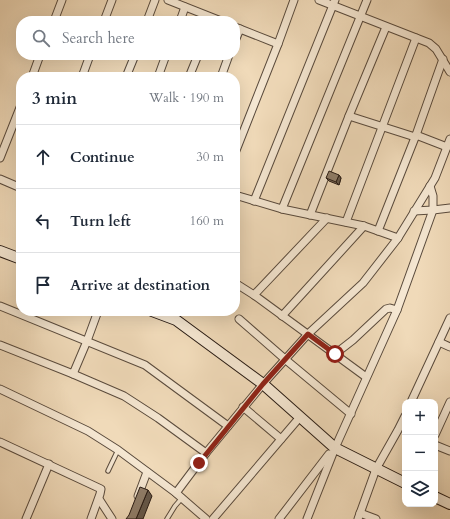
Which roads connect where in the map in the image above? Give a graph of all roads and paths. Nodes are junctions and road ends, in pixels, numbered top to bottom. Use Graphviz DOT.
graph roads {
  1 [pos="62,0"];
  2 [pos="112,0"];
  3 [pos="156,0"];
  4 [pos="168,0"];
  5 [pos="294,0"];
  6 [pos="319,0"];
  7 [pos="367,0"];
  8 [pos="334,3"];
  9 [pos="185,7"];
  10 [pos="56,16"];
  11 [pos="106,16"];
  12 [pos="150,16"];
  13 [pos="182,16"];
  14 [pos="205,16"];
  15 [pos="360,17"];
  16 [pos="386,27"];
  17 [pos="240,29"];
  18 [pos="416,38"];
  19 [pos="278,44"];
  20 [pos="443,59"];
  21 [pos="38,60"];
  22 [pos="88,60"];
  23 [pos="133,60"];
  24 [pos="164,60"];
  25 [pos="196,60"];
  26 [pos="227,60"];
  27 [pos="34,72"];
  28 [pos="84,72"];
  29 [pos="128,72"];
  30 [pos="160,72"];
  31 [pos="191,72"];
  32 [pos="223,72"];
  33 [pos="450,72"];
  34 [pos="349,116"];
  35 [pos="16,117"];
  36 [pos="382,126"];
  37 [pos="416,136"];
  38 [pos="450,139"];
  39 [pos="240,140"];
  40 [pos="447,147"];
  41 [pos="0,158"];
  42 [pos="0,179"];
  43 [pos="16,186"];
  44 [pos="430,186"];
  45 [pos="240,197"];
  46 [pos="254,201"];
  47 [pos="450,208"];
  48 [pos="282,209"];
  49 [pos="433,210"];
  50 [pos="414,211"];
  51 [pos="310,215"];
  52 [pos="327,218"];
  53 [pos="346,222"];
  54 [pos="364,226"];
  55 [pos="378,231"];
  56 [pos="398,238"];
  57 [pos="0,251"];
  58 [pos="16,257"];
  59 [pos="240,286"];
  60 [pos="254,295"];
  61 [pos="0,306"];
  62 [pos="397,310"];
  63 [pos="16,313"];
  64 [pos="25,316"];
  65 [pos="96,316"];
  66 [pos="165,316"];
  67 [pos="282,316"];
  68 [pos="450,318"];
  69 [pos="240,319"];
  70 [pos="308,334"];
  71 [pos="86,341"];
  72 [pos="439,342"];
  73 [pos="0,345"];
  74 [pos="450,347"];
  75 [pos="335,354"];
  76 [pos="286,360"];
  77 [pos="73,374"];
  78 [pos="366,377"];
  79 [pos="263,384"];
  80 [pos="0,389"];
  81 [pos="412,399"];
  82 [pos="450,402"];
  83 [pos="243,407"];
  84 [pos="351,414"];
  85 [pos="300,417"];
  86 [pos="228,426"];
  87 [pos="438,428"];
  88 [pos="402,431"];
  89 [pos="281,439"];
  90 [pos="0,442"];
  91 [pos="438,446"];
  92 [pos="335,448"];
  93 [pos="118,450"];
  94 [pos="450,451"];
  95 [pos="206,454"];
  96 [pos="50,464"];
  97 [pos="376,469"];
  98 [pos="108,471"];
  99 [pos="147,472"];
  100 [pos="402,482"];
  101 [pos="179,495"];
  102 [pos="438,498"];
  103 [pos="99,499"];
  104 [pos="450,504"];
  105 [pos="134,506"];
  106 [pos="359,516"];
  107 [pos="26,519"];
  108 [pos="91,519"];
  109 [pos="112,519"];
  110 [pos="167,519"];
  111 [pos="206,519"];
  112 [pos="213,519"];
  113 [pos="279,519"];
  114 [pos="307,519"];
  115 [pos="376,519"];
  1 -- 10 [label="street"];
  2 -- 11 [label="street"];
  3 -- 12 [label="street"];
  4 -- 9 [label="street"];
  5 -- 19 [label="street"];
  6 -- 8 [label="street"];
  7 -- 15 [label="street"];
  8 -- 15 [label="street"];
  8 -- 46 [label="street"];
  9 -- 13 [label="street"];
  9 -- 14 [label="street"];
  15 -- 16 [label="street"];
  15 -- 48 [label="street"];
  16 -- 18 [label="street"];
  16 -- 34 [label="street"];
  17 -- 19 [label="street"];
  18 -- 20 [label="street"];
  18 -- 36 [label="street"];
  19 -- 39 [label="street"];
  20 -- 33 [label="street"];
  20 -- 37 [label="street"];
  21 -- 27 [label="street"];
  22 -- 28 [label="street"];
  23 -- 29 [label="street"];
  24 -- 30 [label="street"];
  25 -- 31 [label="street"];
  26 -- 32 [label="street"];
  34 -- 36 [label="street"];
  34 -- 51 [label="street"];
  35 -- 41 [label="street"];
  36 -- 37 [label="street"];
  36 -- 53 [label="street"];
  37 -- 40 [label="street"];
  37 -- 55 [label="street"];
  38 -- 40 [label="street"];
  40 -- 44 [label="street"];
  42 -- 43 [label="street"];
  44 -- 49 [label="street"];
  44 -- 50 [label="street"];
  45 -- 46 [label="street"];
  46 -- 48 [label="street"];
  47 -- 49 [label="street"];
  48 -- 51 [label="street"];
  49 -- 50 [label="street"];
  49 -- 62 [label="street"];
  50 -- 56 [label="street"];
  51 -- 52 [label="street"];
  52 -- 53 [label="street"];
  52 -- 60 [label="street"];
  53 -- 54 [label="street"];
  54 -- 55 [label="street"];
  54 -- 67 [label="street"];
  55 -- 56 [label="street"];
  56 -- 70 [label="street"];
  57 -- 58 [label="street"];
  59 -- 60 [label="street"];
  60 -- 67 [label="street"];
  61 -- 63 [label="street"];
  62 -- 75 [label="street"];
  62 -- 78 [label="street"];
  64 -- 71 [label="street"];
  65 -- 71 [label="street"];
  66 -- 79 [label="street"];
  67 -- 70 [label="street"];
  68 -- 72 [label="street"];
  69 -- 76 [label="street"];
  70 -- 75 [label="street"];
  70 -- 76 [label="street"];
  71 -- 77 [label="street"];
  71 -- 86 [label="street"];
  72 -- 74 [label="street"];
  72 -- 81 [label="street"];
  73 -- 77 [label="street"];
  75 -- 78 [label="street"];
  76 -- 79 [label="street"];
  76 -- 84 [label="street"];
  77 -- 95 [label="street"];
  78 -- 84 [label="street"];
  79 -- 83 [label="street"];
  79 -- 85 [label="street"];
  80 -- 93 [label="street"];
  82 -- 87 [label="street"];
  83 -- 86 [label="street"];
  83 -- 89 [label="street"];
  84 -- 92 [label="street"];
  85 -- 89 [label="street"];
  85 -- 92 [label="street"];
  86 -- 95 [label="street"];
  88 -- 97 [label="street"];
  89 -- 112 [label="street"];
  90 -- 96 [label="street"];
  91 -- 94 [label="street"];
  92 -- 97 [label="street"];
  92 -- 113 [label="street"];
  92 -- 114 [label="street"];
  93 -- 98 [label="lane"];
  93 -- 99 [label="street"];
  95 -- 101 [label="street"];
  96 -- 103 [label="street"];
  96 -- 107 [label="street"];
  97 -- 100 [label="street"];
  97 -- 106 [label="street"];
  99 -- 101 [label="street"];
  99 -- 105 [label="street"];
  101 -- 110 [label="lane"];
  101 -- 111 [label="street"];
  102 -- 104 [label="street"];
  103 -- 108 [label="street"];
  103 -- 109 [label="street"];
  106 -- 115 [label="street"];
}
